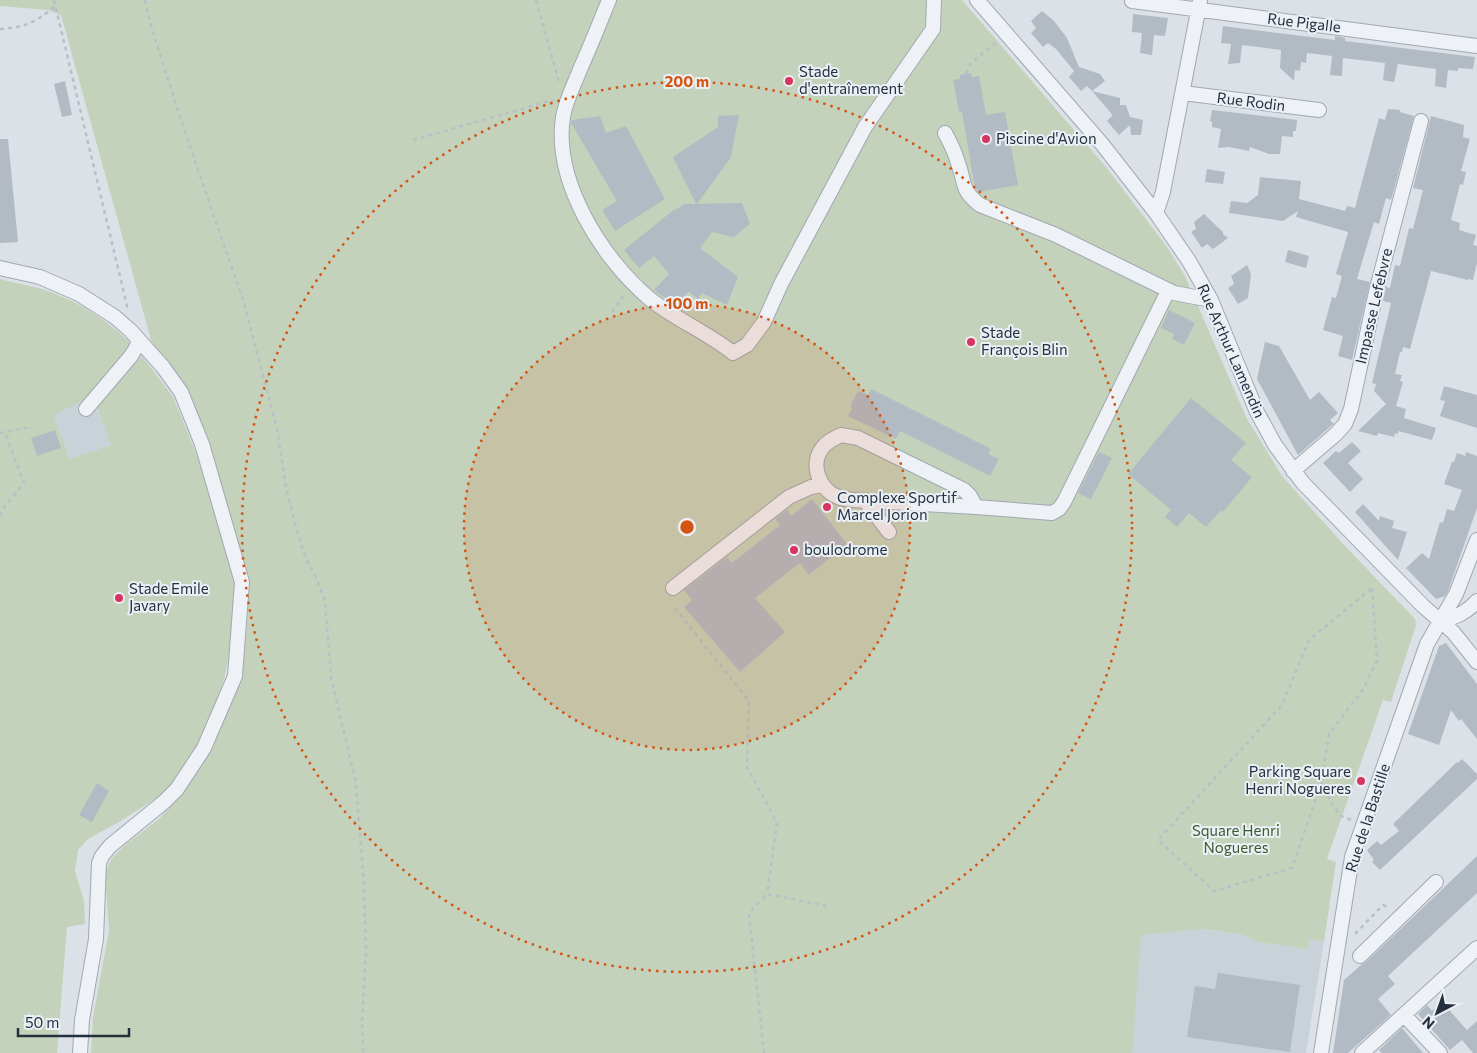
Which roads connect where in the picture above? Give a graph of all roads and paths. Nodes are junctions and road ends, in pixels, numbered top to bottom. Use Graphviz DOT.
graph roads {
  1 [pos="54,0"];
  2 [pos="145,0"];
  3 [pos="536,0"];
  4 [pos="609,0"];
  5 [pos="934,0"];
  6 [pos="977,0"];
  7 [pos="1132,1"];
  8 [pos="1200,4"];
  9 [pos="55,6"];
  10 [pos="0,29"];
  11 [pos="1007,34"];
  12 [pos="1477,46"];
  13 [pos="966,74"];
  14 [pos="1183,93"];
  15 [pos="565,97"];
  16 [pos="1319,110"];
  17 [pos="1421,121"];
  18 [pos="945,132"];
  19 [pos="412,140"];
  20 [pos="1156,213"];
  21 [pos="0,268"];
  22 [pos="634,283"];
  23 [pos="1168,291"];
  24 [pos="1211,300"];
  25 [pos="612,312"];
  26 [pos="136,336"];
  27 [pos="86,409"];
  28 [pos="32,426"];
  29 [pos="5,432"];
  30 [pos="0,433"];
  31 [pos="1293,471"];
  32 [pos="822,485"];
  33 [pos="865,501"];
  34 [pos="976,507"];
  35 [pos="0,516"];
  36 [pos="889,532"];
  37 [pos="1477,540"];
  38 [pos="673,588"];
  39 [pos="1477,602"];
  40 [pos="674,608"];
  41 [pos="1440,622"];
  42 [pos="1477,662"];
  43 [pos="1321,784"];
  44 [pos="1363,825"];
  45 [pos="1436,882"];
  46 [pos="767,894"];
  47 [pos="827,906"];
  48 [pos="1390,908"];
  49 [pos="1338,938"];
  50 [pos="1477,948"];
  51 [pos="1360,956"];
  52 [pos="1404,1015"];
  53 [pos="80,1053"];
  54 [pos="363,1053"];
  55 [pos="764,1053"];
  56 [pos="1321,1053"];
  57 [pos="1362,1053"];
  58 [pos="1440,1053"];
  1 -- 9 [label="path"];
  2 -- 54 [label="path"];
  3 -- 15 [label="path"];
  4 -- 15 [label="street"];
  5 -- 22 [label="street"];
  6 -- 11 [label="street, Rue Arthur Lamendin"];
  7 -- 8 [label="street, Rue Pigalle"];
  8 -- 12 [label="street, Rue Pigalle"];
  8 -- 14 [label="street"];
  9 -- 10 [label="path"];
  9 -- 26 [label="path"];
  11 -- 13 [label="path"];
  11 -- 20 [label="street, Rue Arthur Lamendin"];
  14 -- 16 [label="street, Rue Rodin"];
  14 -- 20 [label="street"];
  15 -- 19 [label="path"];
  15 -- 22 [label="street"];
  17 -- 31 [label="street, Impasse Lefebvre"];
  18 -- 23 [label="street"];
  20 -- 24 [label="street, Rue Arthur Lamendin"];
  21 -- 26 [label="street"];
  22 -- 25 [label="path"];
  23 -- 24 [label="street"];
  23 -- 34 [label="street"];
  24 -- 31 [label="street, Rue Arthur Lamendin"];
  26 -- 27 [label="street"];
  26 -- 53 [label="street"];
  28 -- 29 [label="path"];
  29 -- 30 [label="path"];
  29 -- 35 [label="path"];
  31 -- 41 [label="street, Rue Arthur Lamendin"];
  32 -- 33 [label="street"];
  32 -- 34 [label="street"];
  32 -- 38 [label="street"];
  33 -- 34 [label="street"];
  33 -- 36 [label="street"];
  37 -- 41 [label="street, Rue de la Bastille"];
  39 -- 41 [label="street"];
  40 -- 46 [label="path"];
  41 -- 42 [label="street, Rue Arthur Lamendin"];
  41 -- 44 [label="street, Rue de la Bastille"];
  43 -- 43 [label="path"];
  43 -- 44 [label="path"];
  44 -- 49 [label="street, Rue de la Bastille"];
  45 -- 51 [label="street"];
  46 -- 47 [label="path"];
  46 -- 55 [label="path"];
  48 -- 49 [label="path"];
  49 -- 56 [label="street, Rue de la Bastille"];
  50 -- 52 [label="street"];
  52 -- 57 [label="street"];
  52 -- 58 [label="street"];
}
